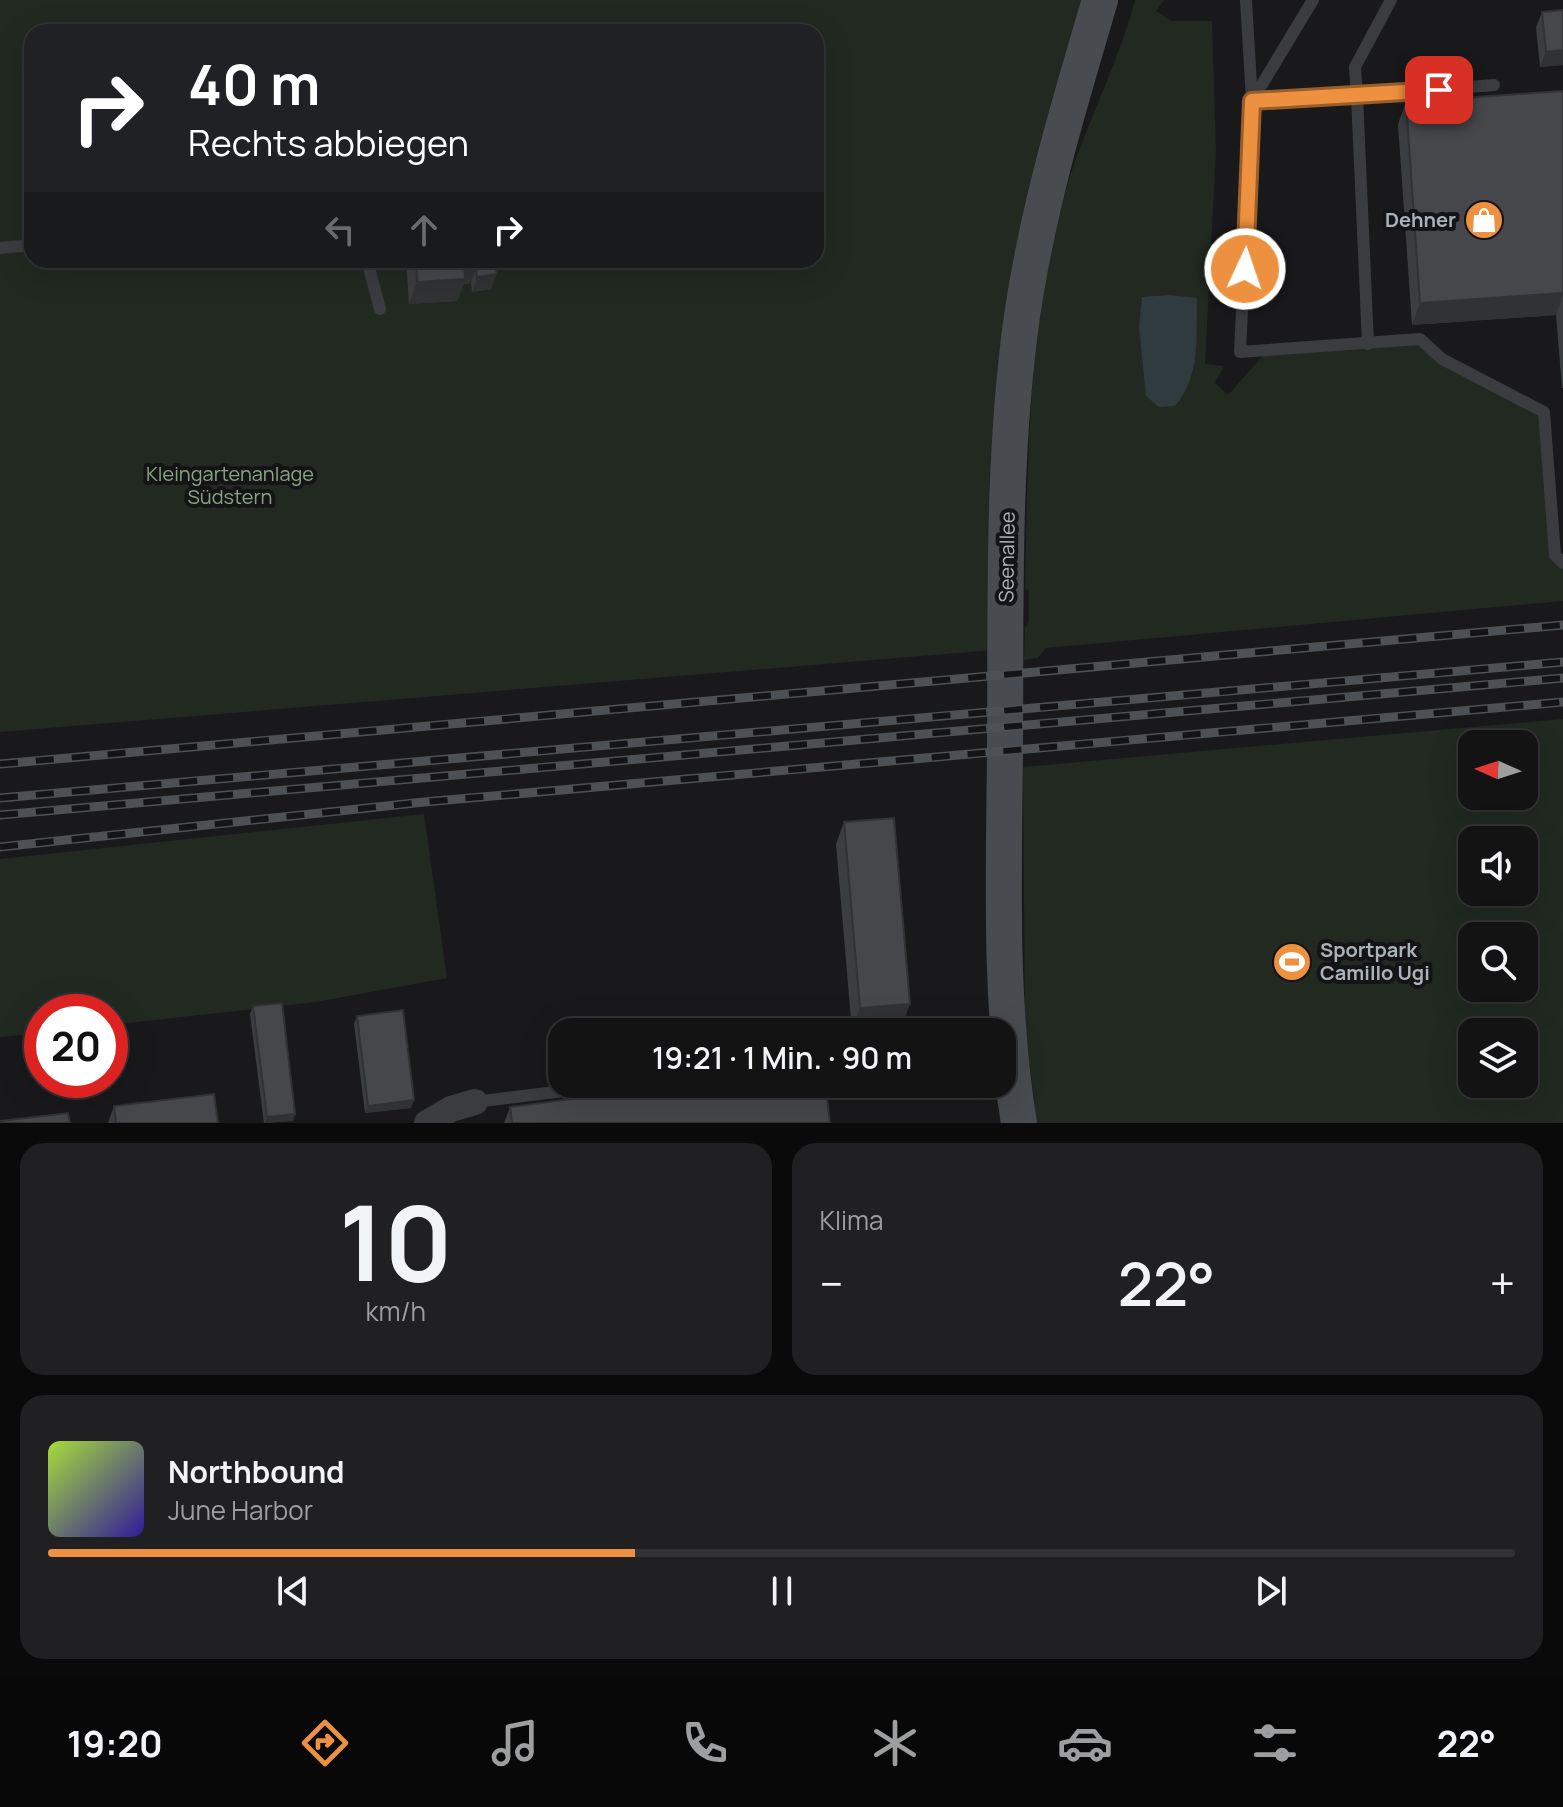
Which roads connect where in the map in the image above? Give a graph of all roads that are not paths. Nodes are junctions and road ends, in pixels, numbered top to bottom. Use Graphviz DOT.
graph roads {
  1 [pos="1100,0"];
  2 [pos="1246,0"];
  3 [pos="1313,0"];
  4 [pos="1391,0"];
  5 [pos="1494,85"];
  6 [pos="1357,96"];
  7 [pos="1252,101"];
  8 [pos="24,246"];
  9 [pos="0,248"];
  10 [pos="369,268"];
  11 [pos="380,309"];
  12 [pos="1368,344"];
  13 [pos="1563,563"];
  14 [pos="548,1093"];
  15 [pos="475,1102"];
  16 [pos="427,1123"];
  17 [pos="1019,1123"];
  1 -- 17 [label="main road, Seenallee"];
  2 -- 7 [label="lane"];
  3 -- 7 [label="lane"];
  4 -- 6 [label="lane"];
  5 -- 6 [label="lane"];
  6 -- 7 [label="lane"];
  6 -- 12 [label="lane"];
  7 -- 12 [label="lane"];
  8 -- 9 [label="lane"];
  10 -- 11 [label="lane"];
  12 -- 13 [label="lane"];
  14 -- 15 [label="lane"];
  15 -- 16 [label="street"];
}
